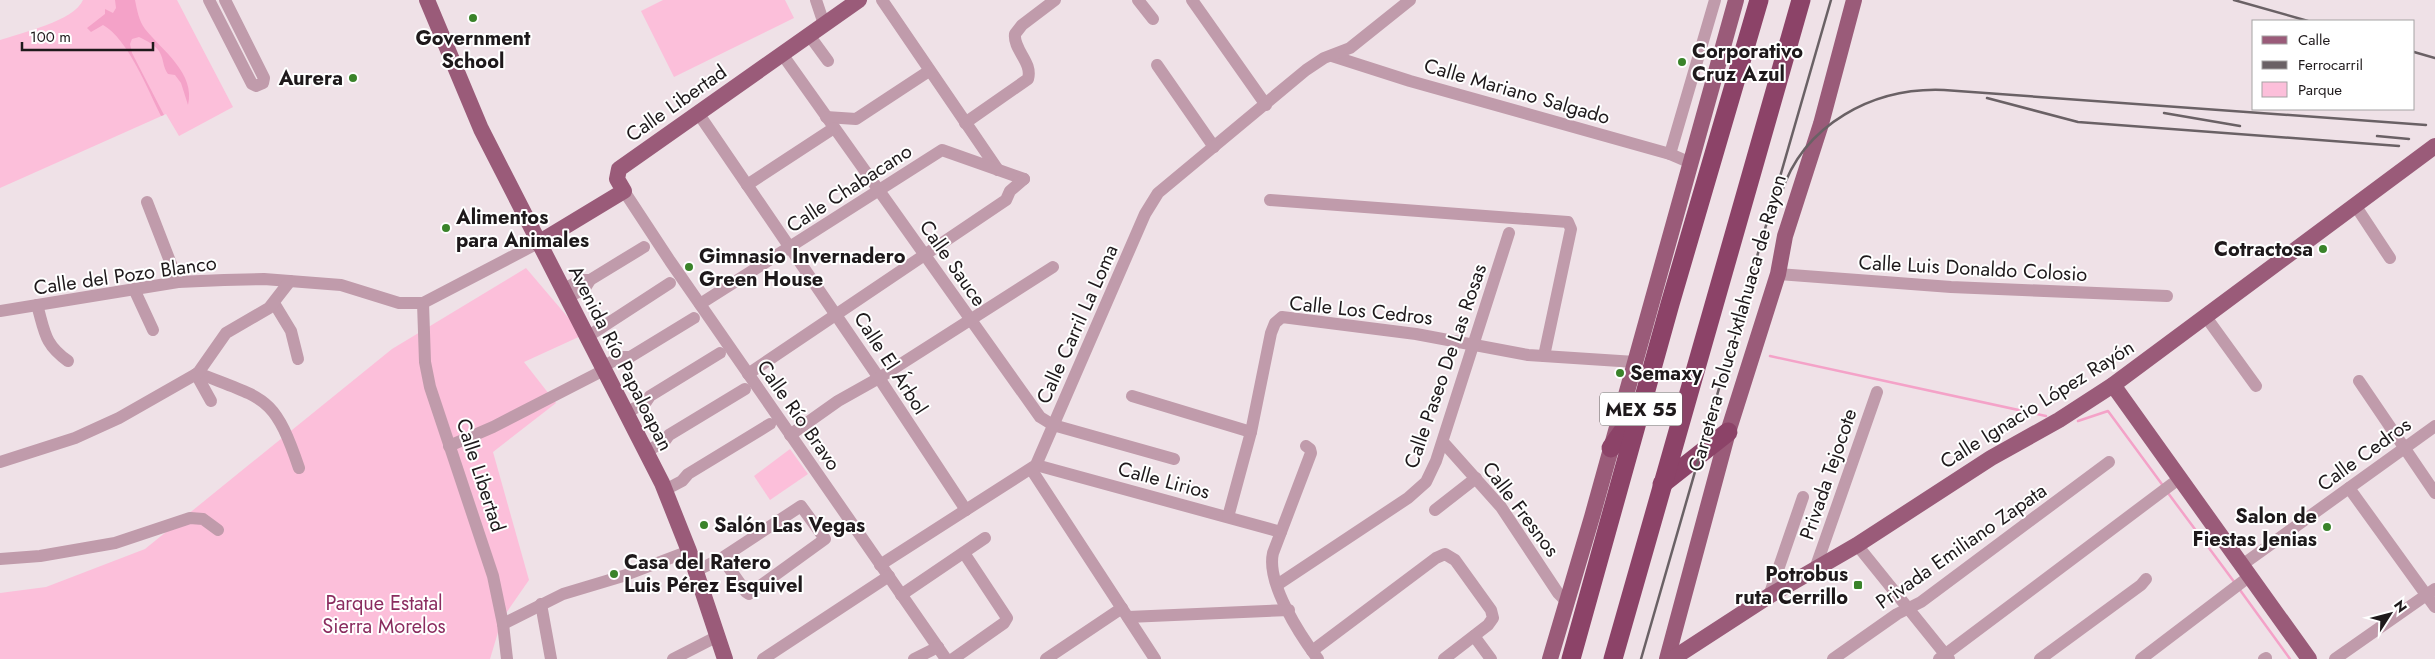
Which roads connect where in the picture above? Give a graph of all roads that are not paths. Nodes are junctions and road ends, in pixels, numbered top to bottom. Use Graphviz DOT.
graph roads {
  1 [pos="208,0"];
  2 [pos="226,0"];
  3 [pos="427,0"];
  4 [pos="816,0"];
  5 [pos="859,0"];
  6 [pos="882,0"];
  7 [pos="1055,0"];
  8 [pos="1138,0"];
  9 [pos="1192,0"];
  10 [pos="1410,0"];
  11 [pos="1715,0"];
  12 [pos="1759,0"];
  13 [pos="1801,0"];
  14 [pos="1854,0"];
  15 [pos="1732,1"];
  16 [pos="1153,19"];
  17 [pos="824,24"];
  18 [pos="809,35"];
  19 [pos="782,54"];
  20 [pos="1332,56"];
  21 [pos="828,62"];
  22 [pos="1157,65"];
  23 [pos="929,70"];
  24 [pos="1266,104"];
  25 [pos="698,113"];
  26 [pos="826,116"];
  27 [pos="965,123"];
  28 [pos="834,128"];
  29 [pos="2435,146"];
  30 [pos="1214,147"];
  31 [pos="1670,154"];
  32 [pos="1691,162"];
  33 [pos="998,170"];
  34 [pos="747,185"];
  35 [pos="880,190"];
  36 [pos="624,191"];
  37 [pos="1270,200"];
  38 [pos="147,202"];
  39 [pos="2355,204"];
  40 [pos="1509,233"];
  41 [pos="538,243"];
  42 [pos="644,247"];
  43 [pos="790,248"];
  44 [pos="925,255"];
  45 [pos="2390,258"];
  46 [pos="1053,267"];
  47 [pos="1778,274"];
  48 [pos="290,281"];
  49 [pos="178,282"];
  50 [pos="670,283"];
  51 [pos="134,289"];
  52 [pos="565,294"];
  53 [pos="2167,296"];
  54 [pos="423,303"];
  55 [pos="274,304"];
  56 [pos="700,304"];
  57 [pos="37,305"];
  58 [pos="0,311"];
  59 [pos="836,315"];
  60 [pos="2206,317"];
  61 [pos="694,318"];
  62 [pos="970,320"];
  63 [pos="153,330"];
  64 [pos="585,333"];
  65 [pos="1475,344"];
  66 [pos="720,353"];
  67 [pos="1548,357"];
  68 [pos="298,359"];
  69 [pos="68,361"];
  70 [pos="1635,362"];
  71 [pos="604,371"];
  72 [pos="197,374"];
  73 [pos="748,374"];
  74 [pos="879,378"];
  75 [pos="2359,382"];
  76 [pos="2113,385"];
  77 [pos="2256,386"];
  78 [pos="745,389"];
  79 [pos="1877,392"];
  80 [pos="1132,396"];
  81 [pos="1644,400"];
  82 [pos="211,401"];
  83 [pos="625,410"];
  84 [pos="770,424"];
  85 [pos="1053,426"];
  86 [pos="2435,426"];
  87 [pos="1251,432"];
  88 [pos="1728,432"];
  89 [pos="790,435"];
  90 [pos="1443,442"];
  91 [pos="449,446"];
  92 [pos="1306,446"];
  93 [pos="644,447"];
  94 [pos="1611,448"];
  95 [pos="2404,448"];
  96 [pos="1174,459"];
  97 [pos="0,462"];
  98 [pos="2109,462"];
  99 [pos="1034,467"];
  100 [pos="299,468"];
  101 [pos="1476,478"];
  102 [pos="1662,484"];
  103 [pos="2171,485"];
  104 [pos="663,487"];
  105 [pos="2349,488"];
  106 [pos="2435,493"];
  107 [pos="1803,497"];
  108 [pos="966,510"];
  109 [pos="1435,510"];
  110 [pos="1228,518"];
  111 [pos="218,530"];
  112 [pos="1281,532"];
  113 [pos="986,538"];
  114 [pos="1857,544"];
  115 [pos="689,551"];
  116 [pos="964,553"];
  117 [pos="722,558"];
  118 [pos="0,559"];
  119 [pos="880,564"];
  120 [pos="1815,569"];
  121 [pos="696,571"];
  122 [pos="889,576"];
  123 [pos="2243,577"];
  124 [pos="2146,579"];
  125 [pos="1276,585"];
  126 [pos="2431,592"];
  127 [pos="901,595"];
  128 [pos="1769,596"];
  129 [pos="1567,602"];
  130 [pos="541,604"];
  131 [pos="2435,607"];
  132 [pos="1909,608"];
  133 [pos="1289,610"];
  134 [pos="1125,613"];
  135 [pos="503,624"];
  136 [pos="718,636"];
  137 [pos="1474,636"];
  138 [pos="938,647"];
  139 [pos="1315,655"];
  140 [pos="1152,658"];
  141 [pos="1944,658"];
  142 [pos="508,659"];
  143 [pos="551,659"];
  144 [pos="673,659"];
  145 [pos="725,659"];
  146 [pos="763,659"];
  147 [pos="914,659"];
  148 [pos="946,659"];
  149 [pos="953,659"];
  150 [pos="1046,659"];
  151 [pos="1444,659"];
  152 [pos="1491,659"];
  153 [pos="1550,659"];
  154 [pos="1571,659"];
  155 [pos="1613,659"];
  156 [pos="1667,659"];
  157 [pos="1672,659"];
  158 [pos="1833,659"];
  159 [pos="2040,659"];
  160 [pos="2141,659"];
  161 [pos="2309,659"];
  162 [pos="2334,659"];
  1 -- 2 [label="street"];
  3 -- 41 [label="main road, Avenida Río Papaloapan"];
  4 -- 17 [label="street"];
  5 -- 17 [label="main road, Calle Libertad"];
  6 -- 23 [label="street"];
  7 -- 27 [label="street"];
  8 -- 16 [label="street"];
  9 -- 24 [label="street"];
  10 -- 20 [label="street, Calle Carril La Loma"];
  11 -- 31 [label="street"];
  12 -- 81 [label="highway, MEX 55"];
  13 -- 102 [label="highway, Carretera Toluca-Ixtlahuaca de Rayon / MEX 55"];
  14 -- 47 [label="main road, Carretera Toluca-Ixtlahuaca de Rayon"];
  15 -- 32 [label="main road"];
  17 -- 18 [label="main road, Calle Libertad"];
  18 -- 19 [label="main road, Calle Libertad"];
  18 -- 21 [label="street"];
  19 -- 25 [label="main road, Calle Libertad"];
  19 -- 26 [label="street, Calle Sauce"];
  20 -- 24 [label="street, Calle Carril La Loma"];
  20 -- 31 [label="street, Calle Mariano Salgado"];
  22 -- 30 [label="street"];
  23 -- 26 [label="street"];
  23 -- 27 [label="street"];
  24 -- 30 [label="street, Calle Carril La Loma"];
  25 -- 34 [label="street, Calle El Árbol"];
  25 -- 36 [label="main road, Calle Libertad"];
  26 -- 28 [label="street, Calle Sauce"];
  27 -- 33 [label="street"];
  28 -- 34 [label="street"];
  28 -- 35 [label="street, Calle Sauce"];
  29 -- 39 [label="main road, Calle Ignacio López Rayón"];
  30 -- 85 [label="street, Calle Carril La Loma"];
  31 -- 32 [label="street, Calle Mariano Salgado"];
  32 -- 70 [label="main road"];
  33 -- 35 [label="street, Calle Chabacano"];
  33 -- 44 [label="street"];
  34 -- 43 [label="street, Calle El Árbol"];
  35 -- 43 [label="street, Calle Chabacano"];
  35 -- 44 [label="street, Calle Sauce"];
  36 -- 41 [label="main road"];
  36 -- 56 [label="street, Calle Río Bravo"];
  37 -- 67 [label="street"];
  38 -- 49 [label="street"];
  39 -- 45 [label="street"];
  39 -- 60 [label="main road, Calle Ignacio López Rayón"];
  40 -- 65 [label="street, Calle Paseo De Las Rosas"];
  41 -- 52 [label="main road, Avenida Río Papaloapan"];
  41 -- 54 [label="street, Calle del Pozo Blanco"];
  42 -- 52 [label="street"];
  43 -- 56 [label="street, Calle Chabacano"];
  43 -- 59 [label="street, Calle El Árbol"];
  44 -- 59 [label="street"];
  44 -- 62 [label="street, Calle Sauce"];
  46 -- 62 [label="street"];
  47 -- 53 [label="street, Calle Luis Donaldo Colosio"];
  47 -- 88 [label="main road, Carretera Toluca-Ixtlahuaca de Rayon"];
  48 -- 49 [label="street, Calle del Pozo Blanco"];
  48 -- 54 [label="street, Calle del Pozo Blanco"];
  48 -- 55 [label="street"];
  49 -- 51 [label="street, Calle del Pozo Blanco"];
  50 -- 64 [label="street"];
  51 -- 57 [label="street, Calle del Pozo Blanco"];
  51 -- 63 [label="street"];
  52 -- 64 [label="main road, Avenida Río Papaloapan"];
  54 -- 91 [label="street, Calle Libertad"];
  55 -- 68 [label="street"];
  55 -- 72 [label="street"];
  56 -- 73 [label="street, Calle Río Bravo"];
  57 -- 58 [label="street, Calle del Pozo Blanco"];
  57 -- 69 [label="street"];
  59 -- 73 [label="street"];
  59 -- 74 [label="street, Calle El Árbol"];
  60 -- 76 [label="main road, Calle Ignacio López Rayón"];
  60 -- 77 [label="street"];
  61 -- 71 [label="street"];
  62 -- 74 [label="street"];
  62 -- 85 [label="street, Calle Sauce"];
  64 -- 71 [label="main road, Avenida Río Papaloapan"];
  65 -- 67 [label="street, Calle Los Cedros"];
  65 -- 87 [label="street, Calle Los Cedros"];
  65 -- 90 [label="street, Calle Paseo De Las Rosas"];
  66 -- 83 [label="street"];
  67 -- 70 [label="street, Calle Los Cedros"];
  70 -- 94 [label="main road"];
  71 -- 83 [label="main road, Avenida Río Papaloapan"];
  71 -- 91 [label="street"];
  72 -- 82 [label="street"];
  72 -- 97 [label="street"];
  72 -- 100 [label="street"];
  73 -- 89 [label="street, Calle Río Bravo"];
  74 -- 89 [label="street"];
  74 -- 108 [label="street, Calle El Árbol"];
  75 -- 95 [label="street"];
  76 -- 103 [label="main road"];
  76 -- 114 [label="main road, Calle Ignacio López Rayón"];
  78 -- 93 [label="street"];
  79 -- 120 [label="street, Privada Tejocote"];
  80 -- 87 [label="street"];
  81 -- 94 [label="highway"];
  81 -- 154 [label="highway, MEX 55"];
  83 -- 93 [label="main road, Avenida Río Papaloapan"];
  84 -- 104 [label="street"];
  85 -- 96 [label="street"];
  85 -- 99 [label="street, Calle Carril La Loma"];
  86 -- 95 [label="street, Calle Cedros"];
  87 -- 110 [label="street, Calle Los Cedros"];
  88 -- 102 [label="highway"];
  88 -- 156 [label="main road, Carretera Toluca-Ixtlahuaca de Rayon"];
  89 -- 119 [label="street, Calle Río Bravo"];
  90 -- 101 [label="street, Calle Fresnos"];
  90 -- 125 [label="street, Calle Paseo De Las Rosas"];
  91 -- 135 [label="street, Calle Libertad"];
  92 -- 112 [label="street"];
  93 -- 104 [label="main road, Avenida Río Papaloapan"];
  94 -- 129 [label="main road"];
  95 -- 105 [label="street, Calle Cedros"];
  95 -- 106 [label="street"];
  98 -- 132 [label="street, Privada Emiliano Zapata"];
  99 -- 108 [label="street"];
  99 -- 110 [label="street, Calle Lirios"];
  99 -- 134 [label="street"];
  101 -- 109 [label="street"];
  101 -- 129 [label="street, Calle Fresnos"];
  102 -- 155 [label="highway, Carretera Toluca-Ixtlahuaca de Rayon / MEX 55"];
  103 -- 123 [label="main road"];
  103 -- 141 [label="street"];
  104 -- 115 [label="main road, Avenida Río Papaloapan"];
  105 -- 123 [label="street, Calle Cedros"];
  105 -- 126 [label="street"];
  107 -- 128 [label="street"];
  108 -- 119 [label="street"];
  110 -- 112 [label="street, Calle Lirios"];
  111 -- 118 [label="street"];
  112 -- 125 [label="street"];
  113 -- 116 [label="street"];
  114 -- 120 [label="main road, Calle Ignacio López Rayón"];
  114 -- 132 [label="street"];
  115 -- 121 [label="main road, Avenida Río Papaloapan"];
  115 -- 130 [label="street"];
  116 -- 127 [label="street"];
  116 -- 149 [label="street"];
  117 -- 117 [label="street"];
  117 -- 121 [label="street"];
  119 -- 122 [label="street, Calle Río Bravo"];
  120 -- 128 [label="main road, Calle Ignacio López Rayón"];
  121 -- 136 [label="main road, Avenida Río Papaloapan"];
  122 -- 127 [label="street, Calle Río Bravo"];
  122 -- 146 [label="street"];
  123 -- 160 [label="street, Calle Cedros"];
  123 -- 161 [label="main road"];
  124 -- 159 [label="street"];
  125 -- 133 [label="street"];
  126 -- 131 [label="street"];
  126 -- 162 [label="street"];
  127 -- 138 [label="street, Calle Río Bravo"];
  128 -- 157 [label="main road, Calle Ignacio López Rayón"];
  129 -- 153 [label="main road"];
  130 -- 135 [label="street"];
  130 -- 143 [label="street"];
  132 -- 141 [label="street"];
  132 -- 158 [label="street, Privada Emiliano Zapata"];
  133 -- 134 [label="street"];
  133 -- 139 [label="street"];
  134 -- 140 [label="street"];
  134 -- 150 [label="street"];
  135 -- 142 [label="street, Calle Libertad"];
  136 -- 144 [label="street"];
  136 -- 145 [label="main road, Avenida Río Papaloapan"];
  137 -- 139 [label="street"];
  137 -- 151 [label="street"];
  137 -- 152 [label="street"];
  138 -- 147 [label="street"];
  138 -- 148 [label="street, Calle Río Bravo"];
}
